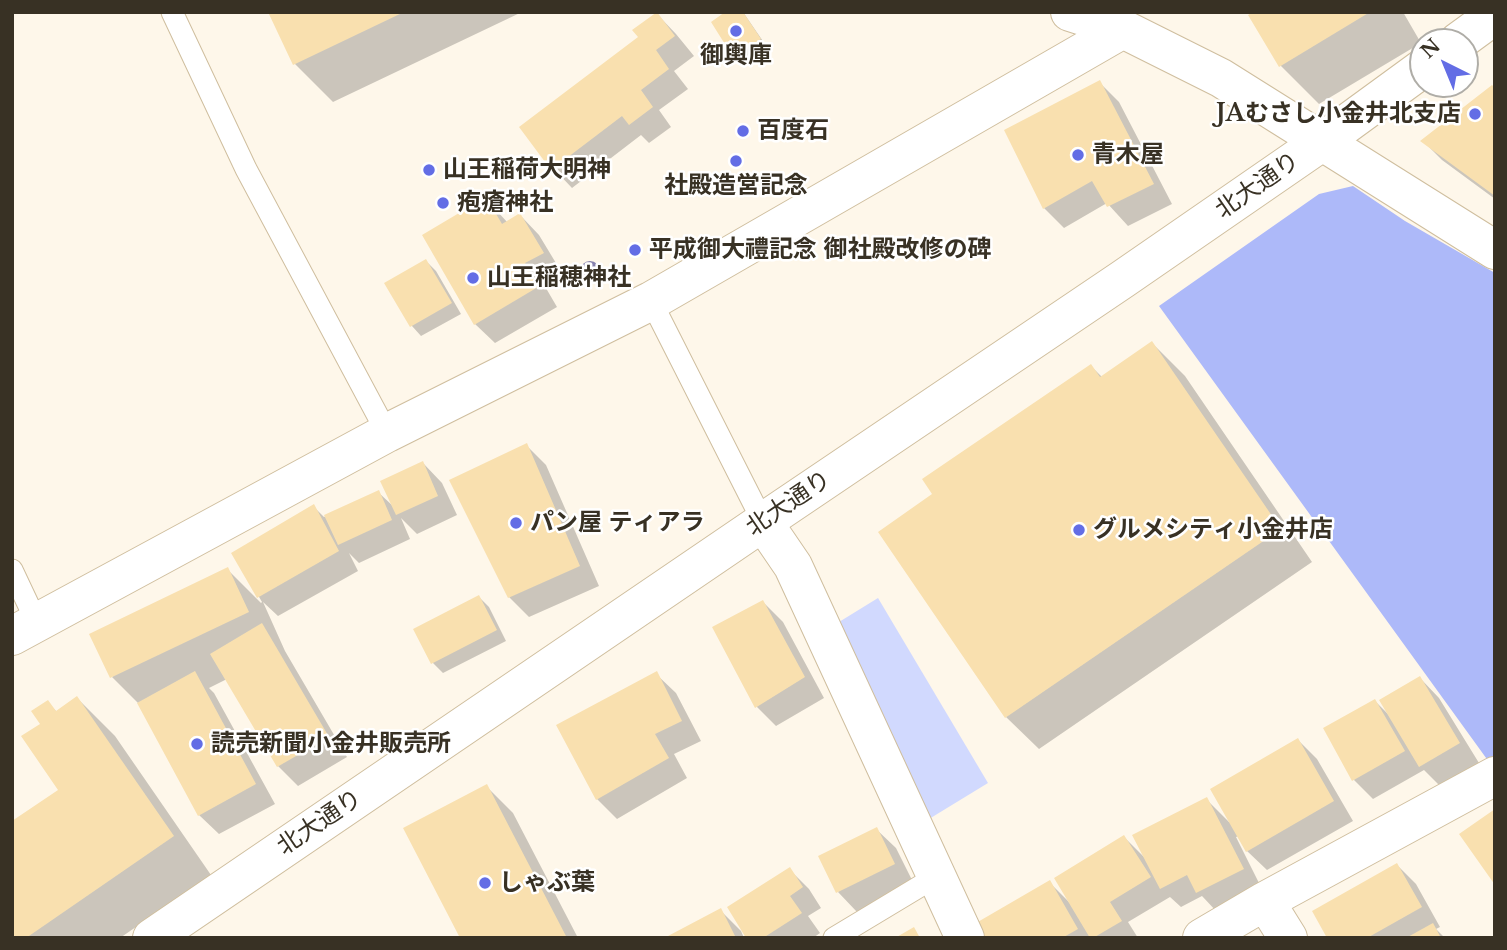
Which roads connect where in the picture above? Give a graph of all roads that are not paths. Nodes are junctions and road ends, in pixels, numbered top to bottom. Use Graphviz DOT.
graph roads {
  1 [pos="172,12"];
  2 [pos="1070,12"];
  3 [pos="1495,15"];
  4 [pos="1477,28"];
  5 [pos="1123,29"];
  6 [pos="1409,78"];
  7 [pos="1323,141"];
  8 [pos="1495,250"];
  9 [pos="651,301"];
  10 [pos="387,433"];
  11 [pos="763,522"];
  12 [pos="12,570"];
  13 [pos="25,629"];
  14 [pos="1495,776"];
  15 [pos="937,876"];
  16 [pos="1265,901"];
  17 [pos="152,938"];
  18 [pos="834,938"];
  19 [pos="965,938"];
  20 [pos="1202,938"];
  21 [pos="1288,938"];
  1 -- 10 [label="lane"];
  2 -- 5 [label="street"];
  3 -- 4 [label="street"];
  5 -- 7 [label="street"];
  5 -- 9 [label="street"];
  6 -- 7 [label="street, 北大通り"];
  7 -- 8 [label="street"];
  7 -- 11 [label="street, 北大通り"];
  9 -- 10 [label="street"];
  9 -- 11 [label="lane"];
  10 -- 13 [label="street"];
  11 -- 15 [label="street"];
  11 -- 17 [label="street, 北大通り"];
  12 -- 13 [label="lane"];
  14 -- 16 [label="street"];
  15 -- 18 [label="lane"];
  15 -- 19 [label="street"];
  16 -- 20 [label="street"];
  16 -- 21 [label="street"];
}
